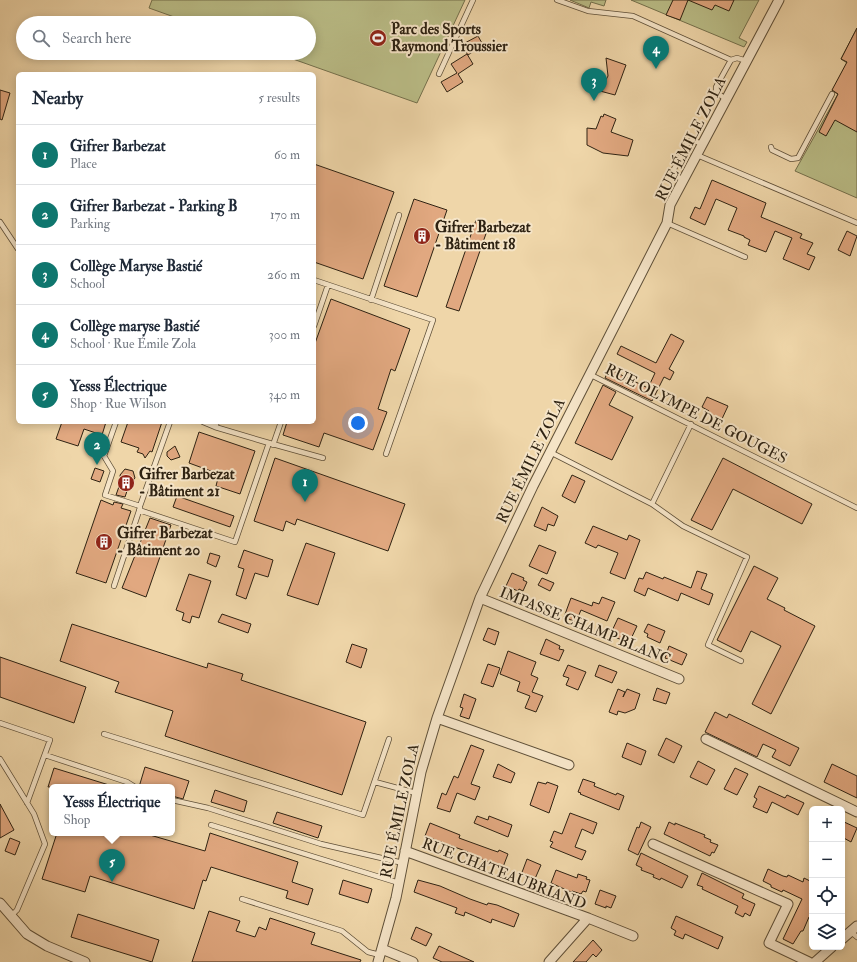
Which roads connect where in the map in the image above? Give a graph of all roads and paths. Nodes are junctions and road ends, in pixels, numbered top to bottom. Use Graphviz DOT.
graph roads {
  1 [pos="473,0"];
  2 [pos="557,0"];
  3 [pos="779,0"];
  4 [pos="731,60"];
  5 [pos="747,61"];
  6 [pos="439,74"];
  7 [pos="832,94"];
  8 [pos="726,100"];
  9 [pos="702,144"];
  10 [pos="770,147"];
  11 [pos="697,155"];
  12 [pos="684,180"];
  13 [pos="398,215"];
  14 [pos="0,222"];
  15 [pos="667,223"];
  16 [pos="857,223"];
  17 [pos="16,246"];
  18 [pos="745,257"];
  19 [pos="316,281"];
  20 [pos="328,285"];
  21 [pos="371,300"];
  22 [pos="316,320"];
  23 [pos="590,374"];
  24 [pos="115,424"];
  25 [pos="169,424"];
  26 [pos="216,424"];
  27 [pos="280,424"];
  28 [pos="691,424"];
  29 [pos="271,444"];
  30 [pos="550,452"];
  31 [pos="386,454"];
  32 [pos="323,458"];
  33 [pos="652,504"];
  34 [pos="139,508"];
  35 [pos="857,508"];
  36 [pos="114,586"];
  37 [pos="480,598"];
  38 [pos="740,661"];
  39 [pos="679,679"];
  40 [pos="437,718"];
  41 [pos="0,723"];
  42 [pos="104,734"];
  43 [pos="389,739"];
  44 [pos="706,739"];
  45 [pos="45,755"];
  46 [pos="0,759"];
  47 [pos="569,765"];
  48 [pos="375,782"];
  49 [pos="130,784"];
  50 [pos="416,793"];
  51 [pos="175,801"];
  52 [pos="27,803"];
  53 [pos="857,812"];
  54 [pos="211,825"];
  55 [pos="653,844"];
  56 [pos="405,851"];
  57 [pos="403,863"];
  58 [pos="399,883"];
  59 [pos="242,899"];
  60 [pos="0,903"];
  61 [pos="11,916"];
  62 [pos="588,918"];
  63 [pos="855,932"];
  64 [pos="633,936"];
  65 [pos="845,937"];
  66 [pos="829,950"];
  67 [pos="380,955"];
  68 [pos="85,962"];
  69 [pos="413,962"];
  70 [pos="549,962"];
  71 [pos="809,962"];
  72 [pos="815,962"];
  1 -- 6 [label="lane"];
  2 -- 4 [label="lane"];
  3 -- 5 [label="street, RUE ÉMILE ZOLA"];
  4 -- 5 [label="lane"];
  4 -- 8 [label="lane"];
  5 -- 8 [label="street, RUE ÉMILE ZOLA"];
  7 -- 10 [label="lane"];
  8 -- 9 [label="street, RUE ÉMILE ZOLA"];
  9 -- 11 [label="street, RUE ÉMILE ZOLA"];
  9 -- 12 [label="lane"];
  11 -- 12 [label="street, RUE ÉMILE ZOLA"];
  11 -- 16 [label="lane"];
  12 -- 15 [label="street, RUE ÉMILE ZOLA"];
  13 -- 21 [label="lane"];
  14 -- 17 [label="lane"];
  15 -- 18 [label="lane"];
  15 -- 23 [label="street, RUE ÉMILE ZOLA"];
  19 -- 20 [label="lane"];
  20 -- 21 [label="lane"];
  20 -- 22 [label="lane"];
  21 -- 31 [label="lane"];
  23 -- 28 [label="lane, RUE OLYMPE DE GOUGES"];
  23 -- 30 [label="street, RUE ÉMILE ZOLA"];
  24 -- 34 [label="lane"];
  25 -- 34 [label="lane"];
  26 -- 29 [label="lane"];
  27 -- 29 [label="lane"];
  28 -- 33 [label="lane"];
  28 -- 35 [label="lane, RUE OLYMPE DE GOUGES"];
  29 -- 32 [label="lane"];
  29 -- 34 [label="lane"];
  30 -- 33 [label="lane"];
  30 -- 37 [label="street, RUE ÉMILE ZOLA"];
  33 -- 38 [label="lane"];
  34 -- 36 [label="lane"];
  37 -- 39 [label="street, IMPASSE CHAMP BLANC"];
  37 -- 40 [label="street, RUE ÉMILE ZOLA"];
  40 -- 47 [label="street"];
  40 -- 50 [label="street, RUE ÉMILE ZOLA"];
  41 -- 45 [label="lane"];
  42 -- 48 [label="lane"];
  43 -- 48 [label="lane"];
  44 -- 53 [label="street"];
  45 -- 49 [label="lane"];
  45 -- 52 [label="lane"];
  46 -- 52 [label="lane"];
  48 -- 50 [label="lane"];
  50 -- 56 [label="street, RUE ÉMILE ZOLA"];
  51 -- 57 [label="lane"];
  52 -- 61 [label="lane"];
  54 -- 58 [label="lane"];
  55 -- 71 [label="street"];
  56 -- 57 [label="street, RUE ÉMILE ZOLA"];
  56 -- 62 [label="street, RUE CHATEAUBRIAND"];
  57 -- 58 [label="street, RUE ÉMILE ZOLA"];
  58 -- 67 [label="street, RUE ÉMILE ZOLA"];
  59 -- 67 [label="lane"];
  60 -- 61 [label="street"];
  61 -- 68 [label="street"];
  62 -- 64 [label="street"];
  62 -- 70 [label="street, RUE CHATEAUBRIAND"];
  63 -- 65 [label="street"];
  66 -- 72 [label="street"];
  67 -- 69 [label="street"];
}
